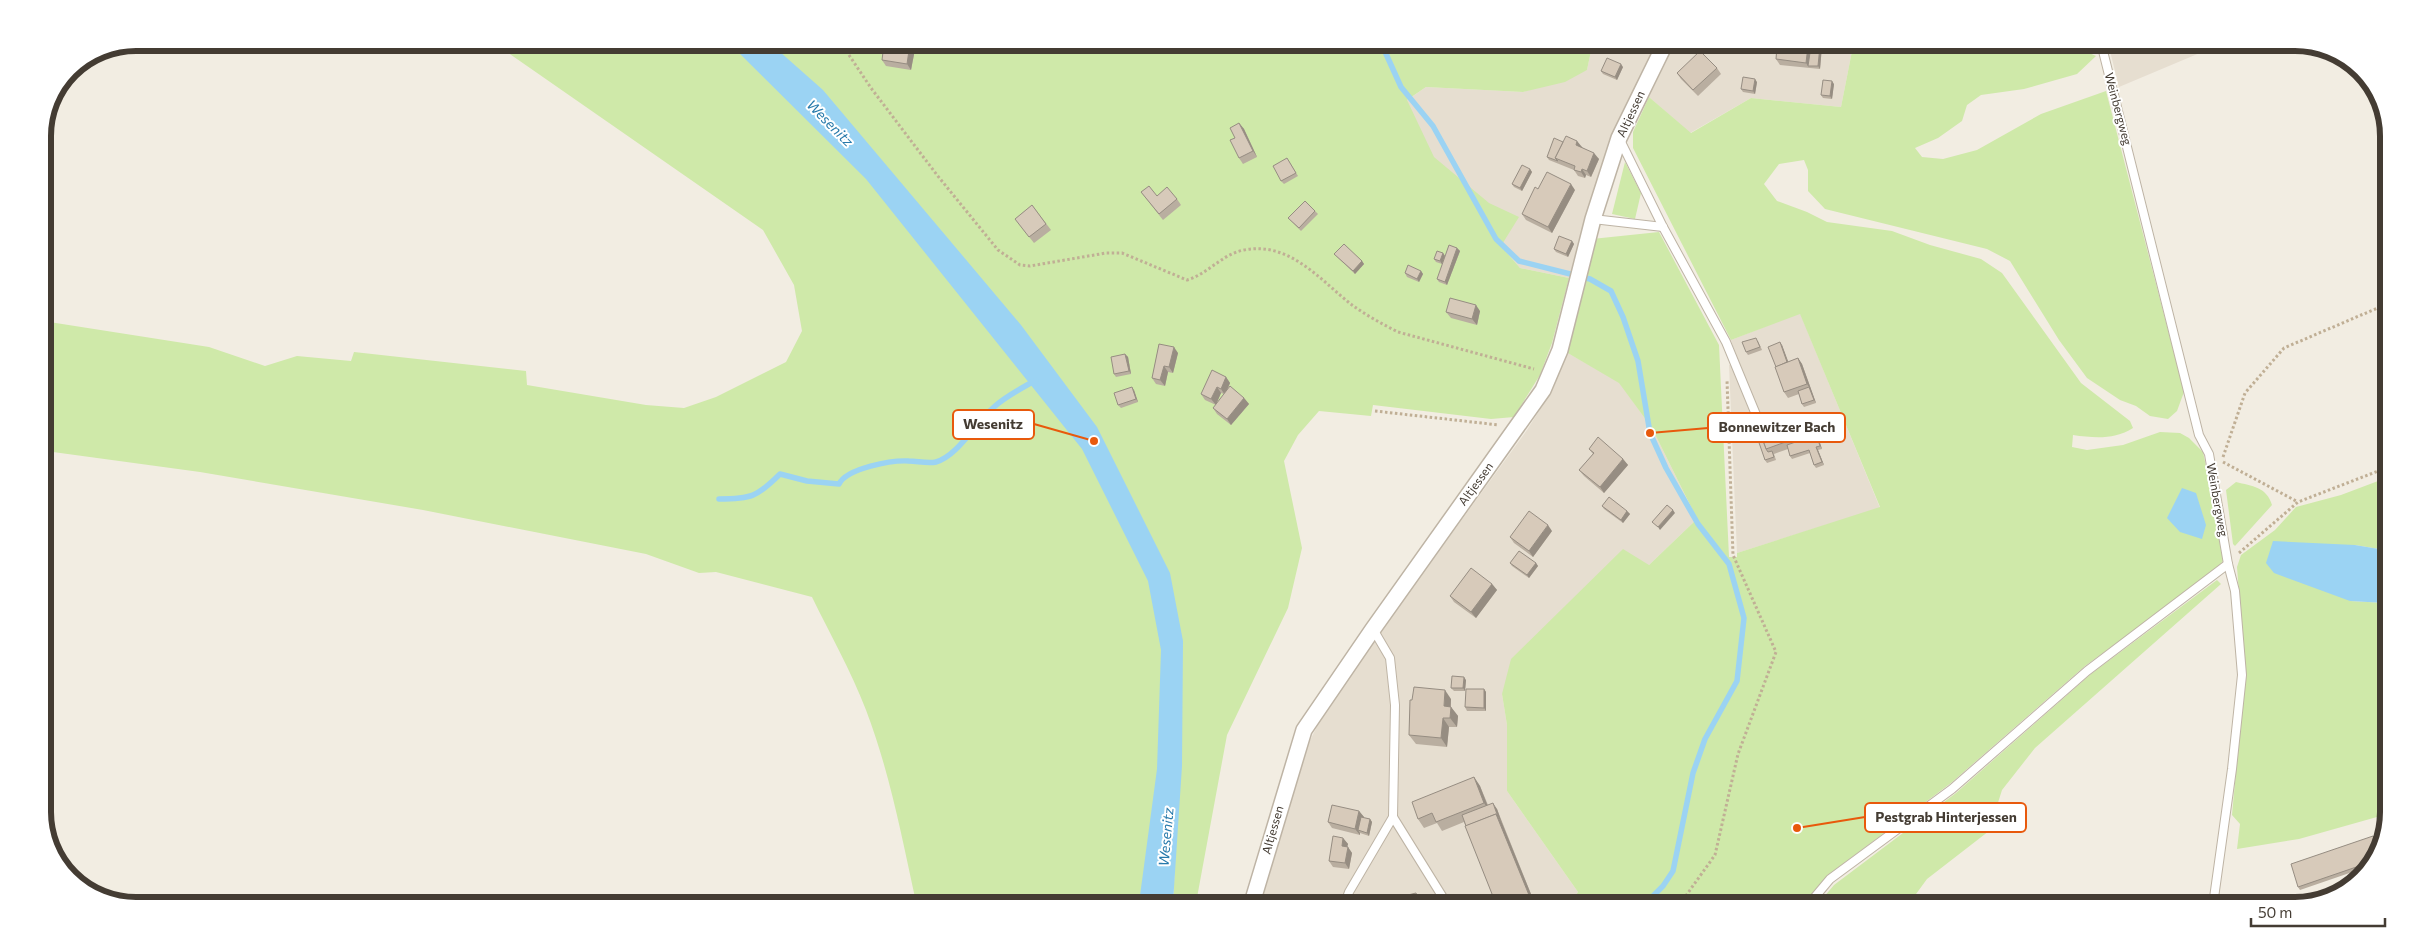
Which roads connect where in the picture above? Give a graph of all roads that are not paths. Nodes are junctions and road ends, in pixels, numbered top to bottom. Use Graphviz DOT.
graph roads {
  1 [pos="1662,51"];
  2 [pos="2103,51"];
  3 [pos="1619,138"];
  4 [pos="1593,219"];
  5 [pos="1663,227"];
  6 [pos="1757,417"];
  7 [pos="2228,564"];
  8 [pos="1372,629"];
  9 [pos="1393,817"];
  10 [pos="1254,897"];
  11 [pos="1347,897"];
  12 [pos="1443,897"];
  13 [pos="1815,897"];
  14 [pos="2214,897"];
  1 -- 3 [label="street, Altjessen"];
  2 -- 7 [label="lane, Weinbergweg"];
  3 -- 4 [label="street, Altjessen"];
  3 -- 5 [label="lane"];
  4 -- 5 [label="lane"];
  4 -- 8 [label="street, Altjessen"];
  5 -- 6 [label="lane"];
  7 -- 13 [label="lane"];
  7 -- 14 [label="lane, Weinbergweg"];
  8 -- 9 [label="lane"];
  8 -- 10 [label="street, Altjessen"];
  9 -- 11 [label="lane"];
  9 -- 12 [label="lane"];
}
